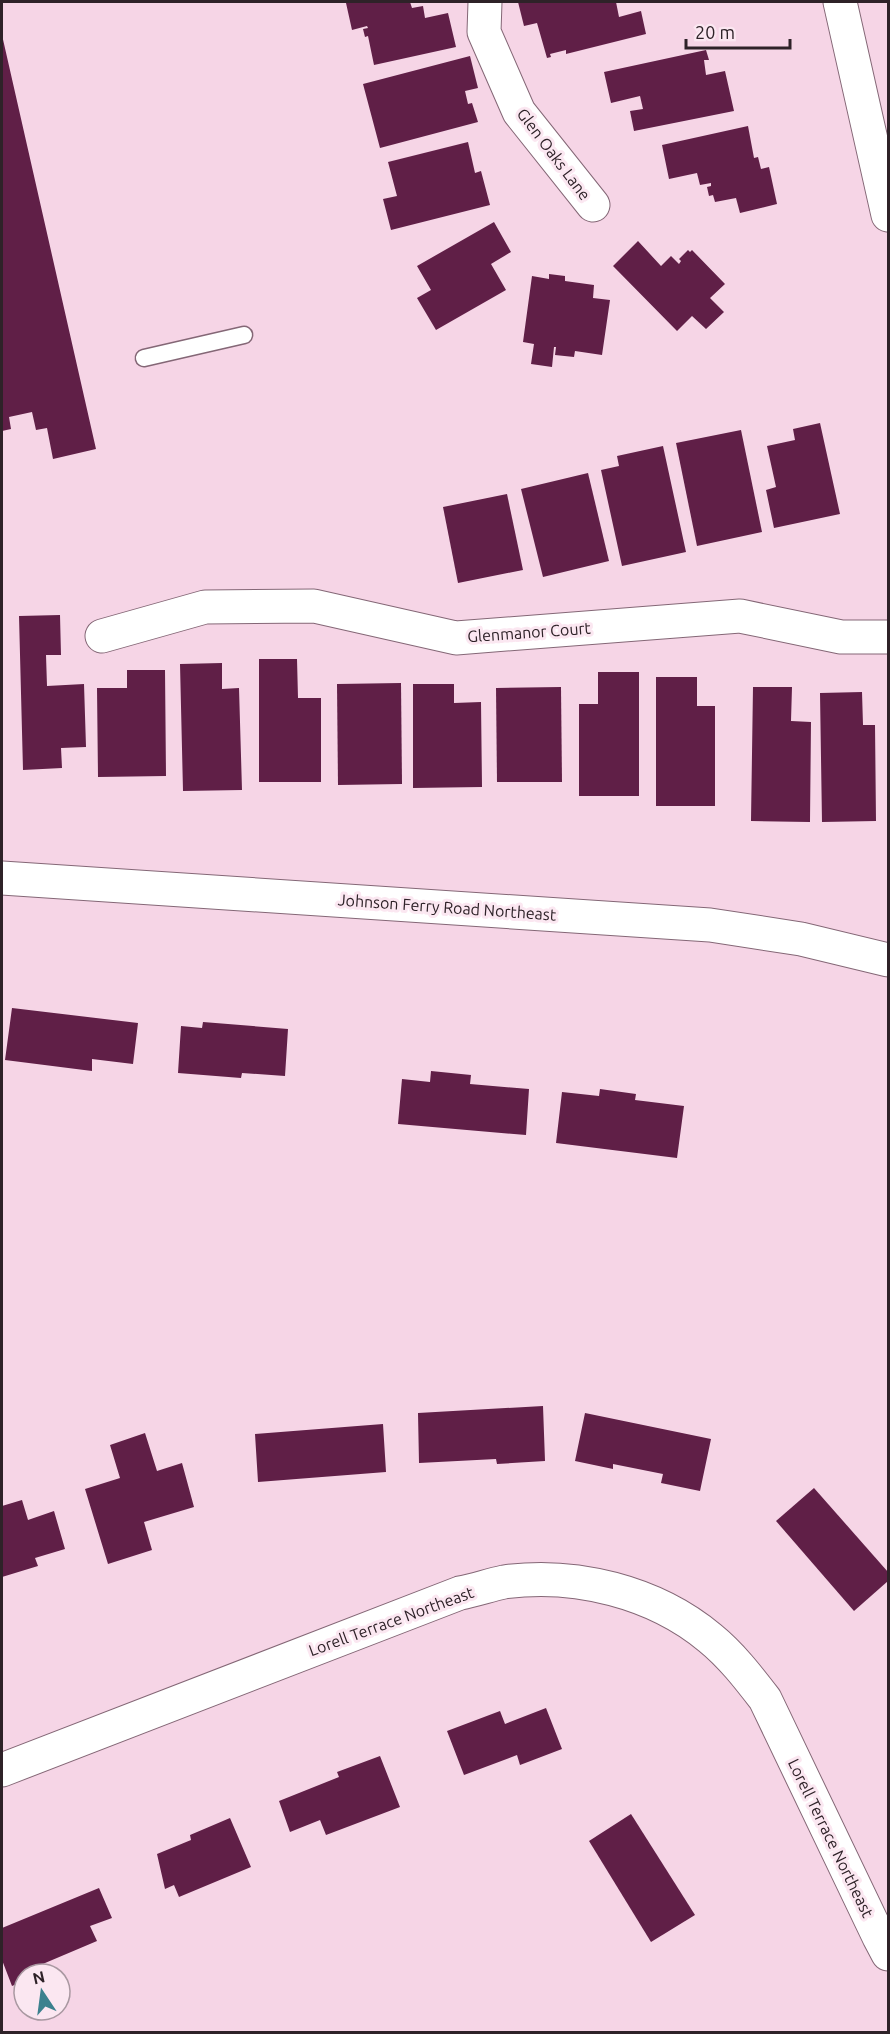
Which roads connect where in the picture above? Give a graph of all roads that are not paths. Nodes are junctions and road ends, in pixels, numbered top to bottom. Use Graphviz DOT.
graph roads {
  1 [pos="485,2"];
  2 [pos="840,2"];
  3 [pos="592,205"];
  4 [pos="888,215"];
  5 [pos="244,335"];
  6 [pos="144,358"];
  7 [pos="102,636"];
  8 [pos="888,637"];
  9 [pos="2,878"];
  10 [pos="888,960"];
  11 [pos="2,1770"];
  12 [pos="888,1954"];
  1 -- 3 [label="street, Glen Oaks Lane"];
  2 -- 4 [label="street"];
  5 -- 6 [label="lane"];
  7 -- 8 [label="street, Glenmanor Court"];
  9 -- 10 [label="street, Johnson Ferry Road Northeast"];
  11 -- 12 [label="street, Lorell Terrace Northeast"];
}
